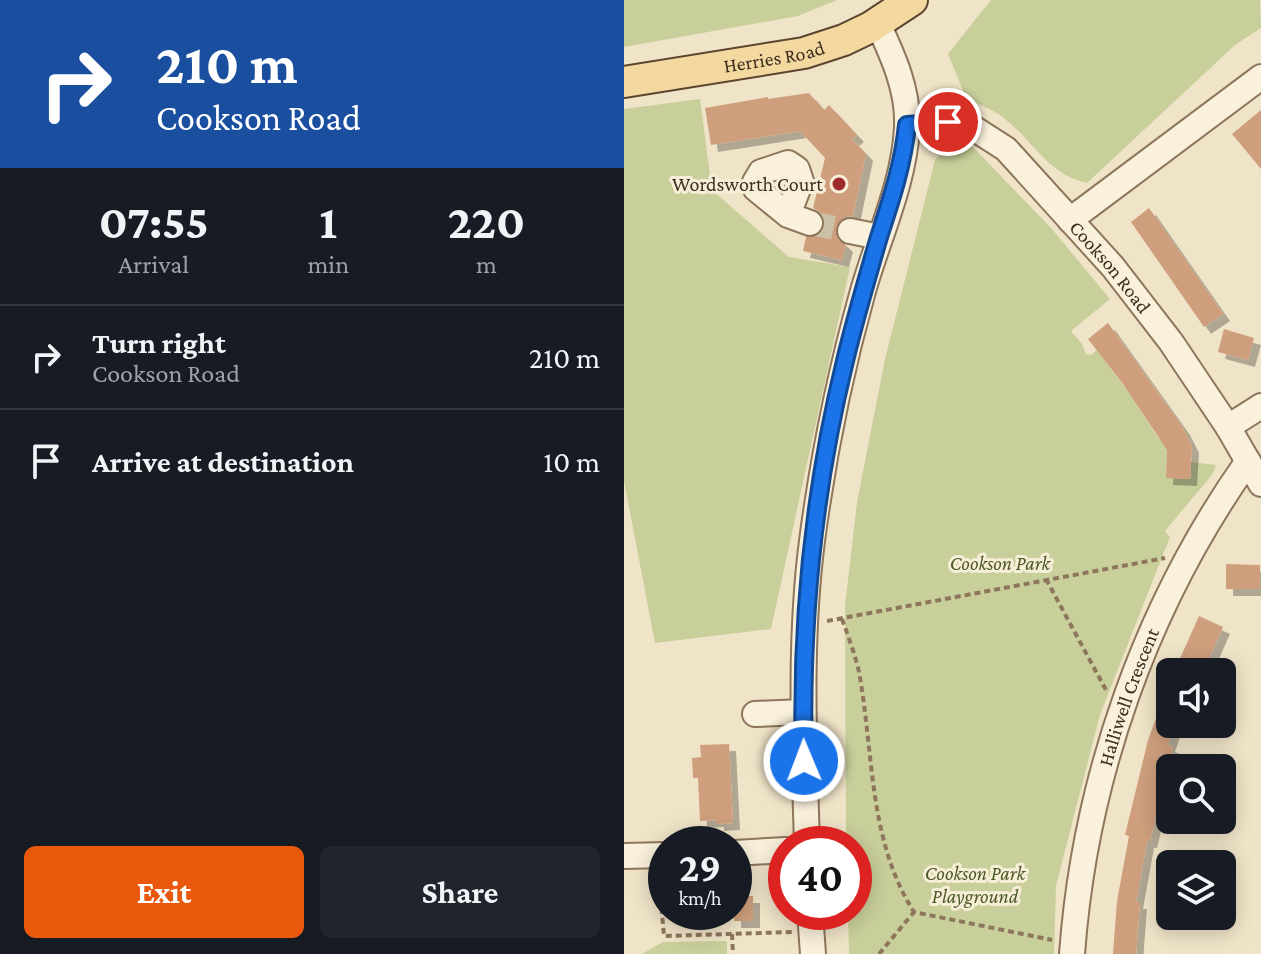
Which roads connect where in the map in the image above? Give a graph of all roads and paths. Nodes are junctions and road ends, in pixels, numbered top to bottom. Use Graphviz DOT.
graph roads {
  1 [pos="912,0"];
  2 [pos="878,24"];
  3 [pos="1261,77"];
  4 [pos="624,82"];
  5 [pos="907,125"];
  6 [pos="1070,220"];
  7 [pos="850,231"];
  8 [pos="880,237"];
  9 [pos="1261,406"];
  10 [pos="1228,427"];
  11 [pos="1248,461"];
  12 [pos="1261,484"];
  13 [pos="1189,554"];
  14 [pos="1046,579"];
  15 [pos="842,619"];
  16 [pos="805,624"];
  17 [pos="803,712"];
  18 [pos="755,714"];
  19 [pos="1119,714"];
  20 [pos="806,826"];
  21 [pos="648,855"];
  22 [pos="624,856"];
  23 [pos="914,912"];
  24 [pos="664,930"];
  25 [pos="811,932"];
  26 [pos="732,934"];
  27 [pos="1073,949"];
  28 [pos="733,954"];
  29 [pos="879,954"];
  1 -- 2 [label="main road, Herries Road"];
  2 -- 4 [label="main road, Herries Road"];
  2 -- 5 [label="street"];
  3 -- 6 [label="street"];
  5 -- 6 [label="street, Cookson Road"];
  5 -- 8 [label="street"];
  6 -- 10 [label="street, Cookson Road"];
  7 -- 8 [label="street"];
  8 -- 16 [label="street"];
  9 -- 10 [label="street"];
  10 -- 11 [label="street, Cookson Road"];
  11 -- 12 [label="street, Cookson Road"];
  11 -- 13 [label="street, Halliwell Crescent"];
  13 -- 14 [label="path"];
  13 -- 19 [label="street, Halliwell Crescent"];
  14 -- 15 [label="path"];
  14 -- 19 [label="path"];
  15 -- 16 [label="path"];
  15 -- 23 [label="path"];
  16 -- 17 [label="street"];
  17 -- 18 [label="street"];
  17 -- 20 [label="street"];
  19 -- 27 [label="street, Halliwell Crescent"];
  21 -- 22 [label="street"];
  23 -- 27 [label="path"];
  23 -- 29 [label="path"];
  24 -- 26 [label="path"];
  25 -- 26 [label="path"];
  26 -- 28 [label="path"];
}
